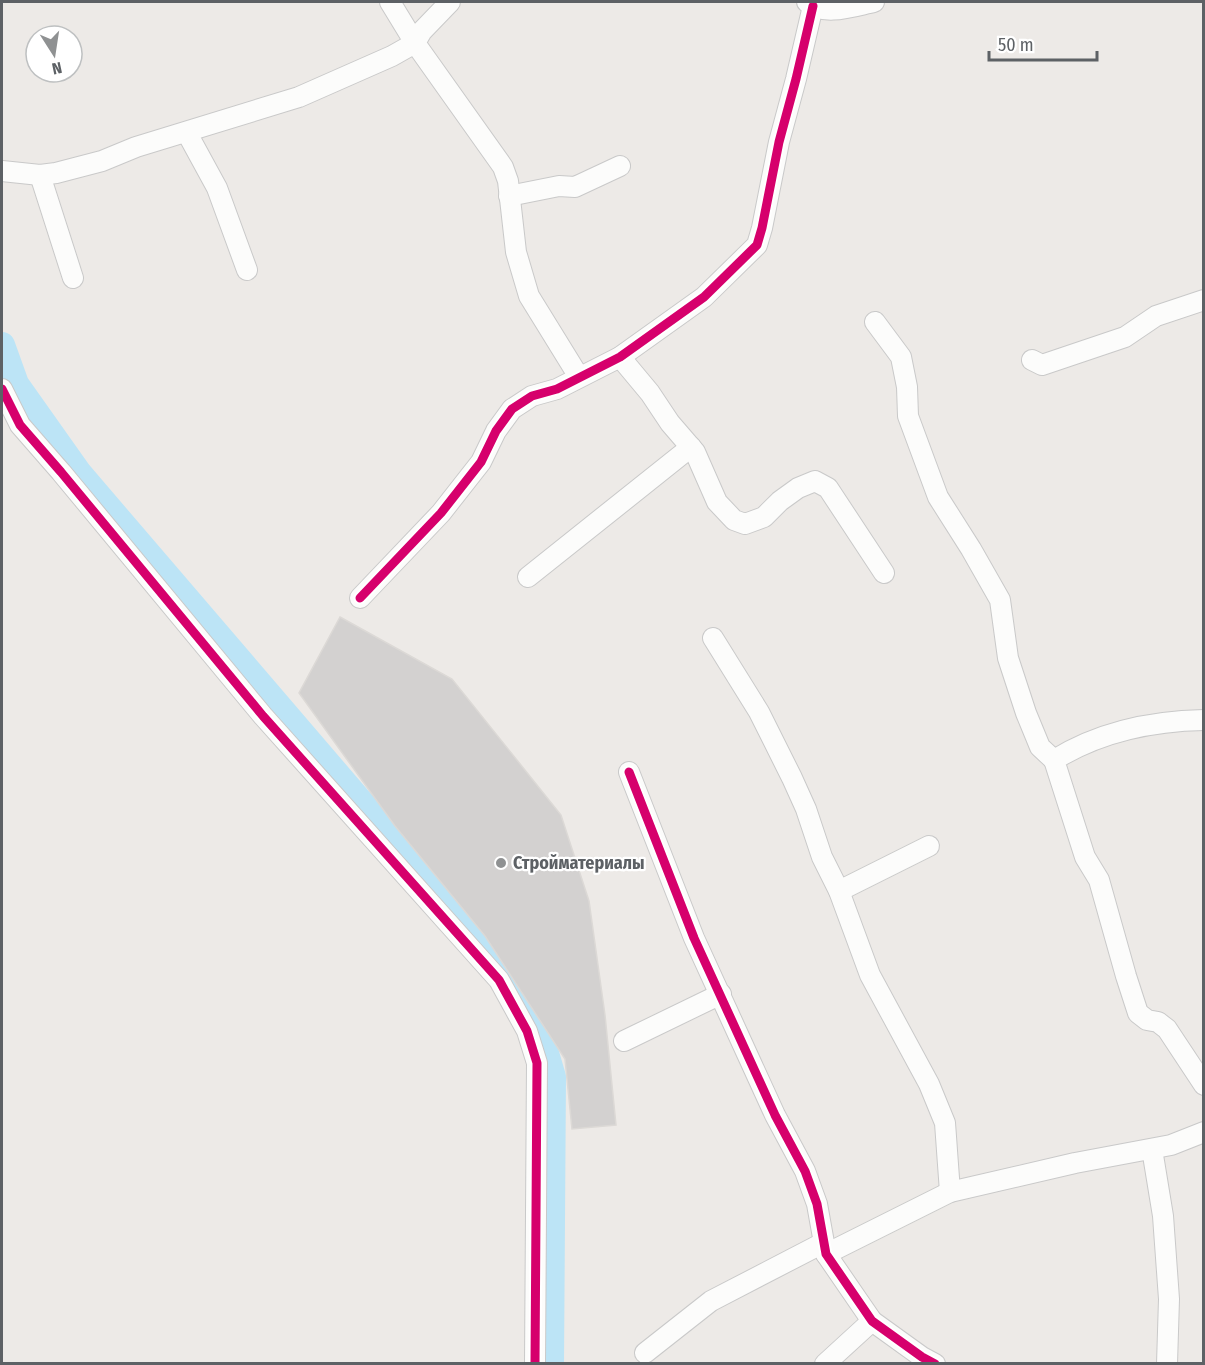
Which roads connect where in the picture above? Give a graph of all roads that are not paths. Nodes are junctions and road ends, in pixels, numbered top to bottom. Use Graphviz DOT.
graph roads {
  1 [pos="390,2"];
  2 [pos="450,2"];
  3 [pos="874,2"];
  4 [pos="810,4"];
  5 [pos="415,43"];
  6 [pos="187,133"];
  7 [pos="620,165"];
  8 [pos="2,171"];
  9 [pos="40,175"];
  10 [pos="509,196"];
  11 [pos="247,270"];
  12 [pos="73,278"];
  13 [pos="1203,300"];
  14 [pos="875,322"];
  15 [pos="620,357"];
  16 [pos="1032,360"];
  17 [pos="579,377"];
  18 [pos="2,389"];
  19 [pos="691,447"];
  20 [pos="884,573"];
  21 [pos="528,577"];
  22 [pos="360,598"];
  23 [pos="713,638"];
  24 [pos="1203,720"];
  25 [pos="1054,760"];
  26 [pos="629,772"];
  27 [pos="929,846"];
  28 [pos="840,891"];
  29 [pos="722,994"];
  30 [pos="624,1041"];
  31 [pos="1203,1085"];
  32 [pos="1203,1132"];
  33 [pos="1152,1149"];
  34 [pos="950,1192"];
  35 [pos="824,1249"];
  36 [pos="872,1321"];
  37 [pos="645,1353"];
  38 [pos="535,1364"];
  39 [pos="825,1364"];
  40 [pos="935,1364"];
  41 [pos="1167,1364"];
  1 -- 5 [label="street"];
  2 -- 5 [label="street"];
  3 -- 4 [label="street"];
  4 -- 15 [label="street"];
  5 -- 6 [label="street"];
  5 -- 10 [label="street"];
  6 -- 9 [label="street"];
  6 -- 11 [label="street"];
  7 -- 10 [label="street"];
  8 -- 9 [label="street"];
  9 -- 12 [label="street"];
  10 -- 17 [label="street"];
  13 -- 16 [label="street"];
  14 -- 25 [label="street"];
  15 -- 17 [label="street"];
  15 -- 19 [label="street"];
  17 -- 22 [label="street"];
  18 -- 38 [label="street"];
  19 -- 20 [label="street"];
  19 -- 21 [label="street"];
  23 -- 28 [label="street"];
  24 -- 25 [label="street"];
  25 -- 31 [label="street"];
  26 -- 29 [label="street"];
  27 -- 28 [label="street"];
  28 -- 34 [label="street"];
  29 -- 30 [label="street"];
  29 -- 35 [label="street"];
  32 -- 33 [label="street"];
  33 -- 34 [label="street"];
  33 -- 41 [label="street"];
  34 -- 35 [label="street"];
  35 -- 36 [label="street"];
  35 -- 37 [label="street"];
  36 -- 39 [label="street"];
  36 -- 40 [label="street"];
}
